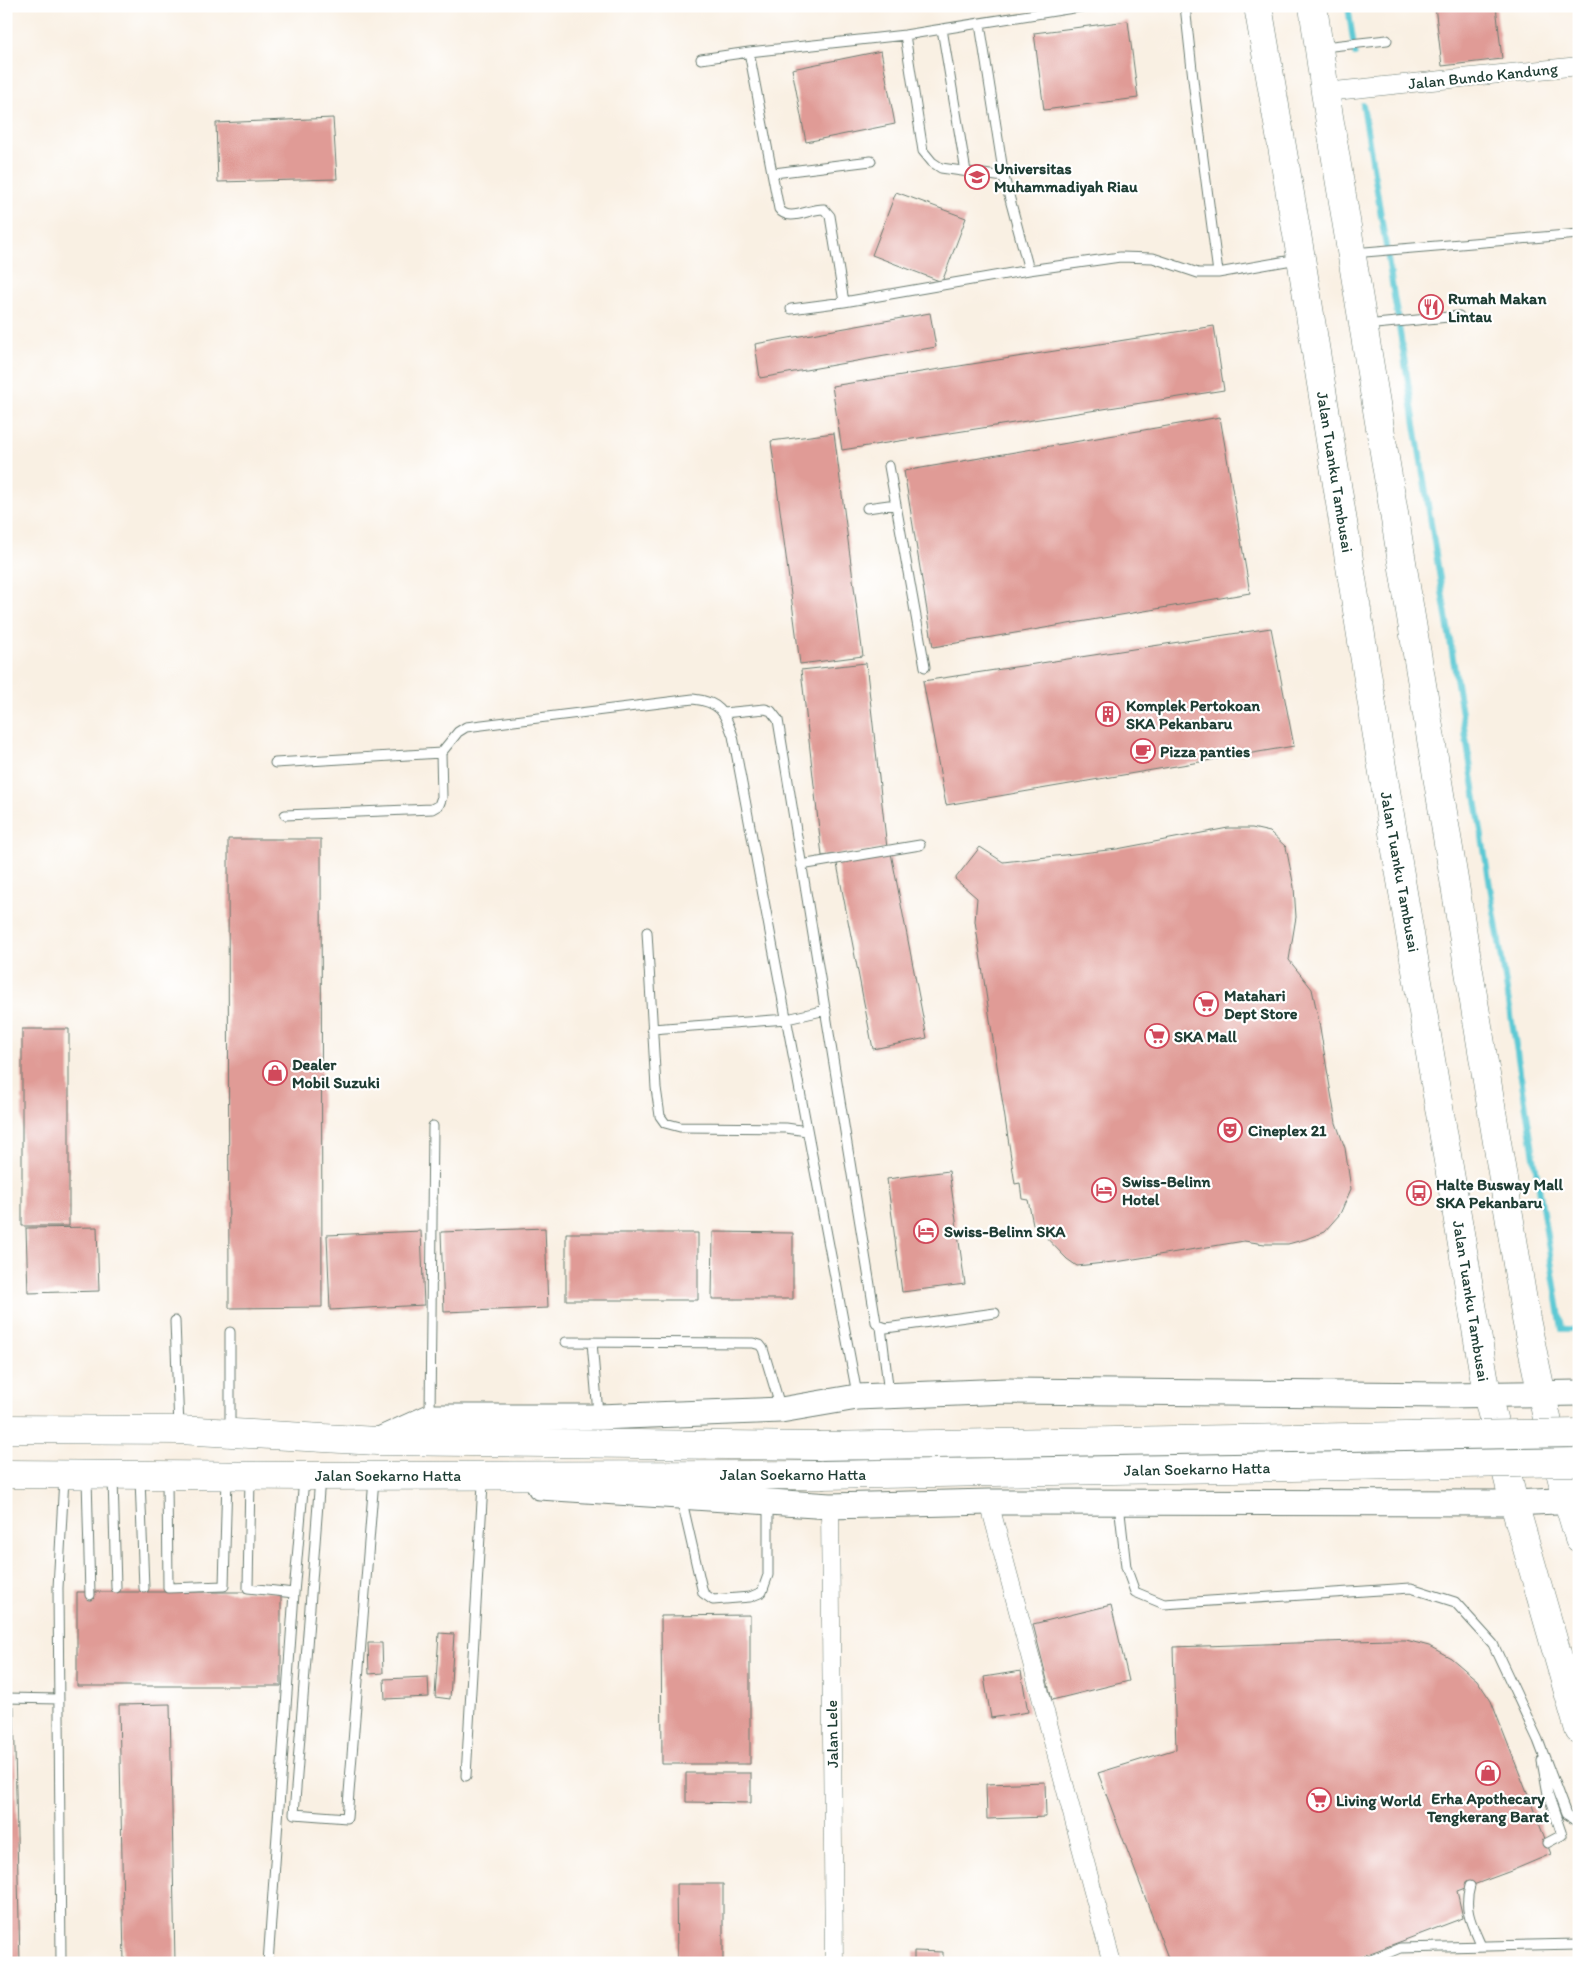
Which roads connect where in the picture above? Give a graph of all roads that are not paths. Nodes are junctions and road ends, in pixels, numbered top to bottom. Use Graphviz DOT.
graph roads {
  1 [pos="1086,6"];
  2 [pos="1185,6"];
  3 [pos="1258,6"];
  4 [pos="1313,6"];
  5 [pos="980,24"];
  6 [pos="942,29"];
  7 [pos="904,35"];
  8 [pos="1387,40"];
  9 [pos="1320,48"];
  10 [pos="749,52"];
  11 [pos="701,59"];
  12 [pos="1579,66"];
  13 [pos="1325,92"];
  14 [pos="871,161"];
  15 [pos="966,172"];
  16 [pos="774,174"];
  17 [pos="1004,177"];
  18 [pos="1579,234"];
  19 [pos="1353,253"];
  20 [pos="1301,258"];
  21 [pos="1029,270"];
  22 [pos="1218,273"];
  23 [pos="844,302"];
  24 [pos="792,309"];
  25 [pos="1458,316"];
  26 [pos="1365,325"];
  27 [pos="889,466"];
  28 [pos="896,504"];
  29 [pos="868,508"];
  30 [pos="925,667"];
  31 [pos="723,713"];
  32 [pos="441,753"];
  33 [pos="275,762"];
  34 [pos="285,815"];
  35 [pos="920,845"];
  36 [pos="801,865"];
  37 [pos="648,932"];
  38 [pos="826,1010"];
  39 [pos="787,1019"];
  40 [pos="652,1029"];
  41 [pos="433,1126"];
  42 [pos="807,1131"];
  43 [pos="995,1313"];
  44 [pos="175,1321"];
  45 [pos="881,1327"];
  46 [pos="230,1332"];
  47 [pos="566,1342"];
  48 [pos="592,1342"];
  49 [pos="1542,1393"];
  50 [pos="1579,1393"];
  51 [pos="1487,1394"];
  52 [pos="889,1396"];
  53 [pos="857,1397"];
  54 [pos="781,1410"];
  55 [pos="430,1417"];
  56 [pos="599,1417"];
  57 [pos="6,1429"];
  58 [pos="179,1430"];
  59 [pos="230,1433"];
  60 [pos="1579,1433"];
  61 [pos="377,1440"];
  62 [pos="1527,1445"];
  63 [pos="1579,1462"];
  64 [pos="6,1474"];
  65 [pos="101,1475"];
  66 [pos="167,1475"];
  67 [pos="239,1475"];
  68 [pos="323,1476"];
  69 [pos="374,1476"];
  70 [pos="483,1484"];
  71 [pos="680,1496"];
  72 [pos="1573,1501"];
  73 [pos="768,1502"];
  74 [pos="989,1502"];
  75 [pos="1118,1502"];
  76 [pos="1514,1504"];
  77 [pos="830,1506"];
  78 [pos="1579,1538"];
  79 [pos="116,1588"];
  80 [pos="144,1588"];
  81 [pos="294,1593"];
  82 [pos="90,1595"];
  83 [pos="6,1698"];
  84 [pos="59,1699"];
  85 [pos="1579,1730"];
  86 [pos="1538,1740"];
  87 [pos="466,1776"];
  88 [pos="1579,1822"];
  89 [pos="1547,1843"];
  90 [pos="1470,1886"];
  91 [pos="1579,1944"];
  92 [pos="1481,1946"];
  93 [pos="61,1963"];
  94 [pos="268,1963"];
  95 [pos="834,1963"];
  96 [pos="1112,1963"];
  97 [pos="1364,1963"];
  1 -- 5 [label="lane"];
  2 -- 22 [label="lane"];
  3 -- 20 [label="main road, Jalan Tuanku Tambusai"];
  4 -- 9 [label="main road"];
  5 -- 6 [label="lane"];
  5 -- 17 [label="lane"];
  6 -- 7 [label="lane"];
  6 -- 15 [label="lane"];
  7 -- 10 [label="lane"];
  7 -- 15 [label="lane"];
  8 -- 9 [label="lane"];
  9 -- 13 [label="main road"];
  10 -- 11 [label="lane"];
  10 -- 16 [label="lane"];
  12 -- 13 [label="street, Jalan Bundo Kandung"];
  13 -- 19 [label="main road"];
  14 -- 16 [label="lane"];
  15 -- 17 [label="lane"];
  16 -- 23 [label="lane"];
  17 -- 21 [label="lane"];
  18 -- 19 [label="lane"];
  19 -- 26 [label="main road"];
  20 -- 22 [label="lane"];
  20 -- 51 [label="main road, Jalan Tuanku Tambusai"];
  21 -- 22 [label="lane"];
  21 -- 23 [label="lane"];
  23 -- 24 [label="lane"];
  25 -- 26 [label="lane"];
  26 -- 49 [label="main road"];
  27 -- 28 [label="lane"];
  28 -- 29 [label="lane"];
  28 -- 30 [label="lane"];
  31 -- 32 [label="lane"];
  31 -- 36 [label="lane"];
  31 -- 39 [label="lane"];
  32 -- 33 [label="lane"];
  32 -- 34 [label="lane"];
  35 -- 36 [label="lane"];
  36 -- 38 [label="lane"];
  37 -- 40 [label="lane"];
  38 -- 39 [label="lane"];
  38 -- 45 [label="lane"];
  39 -- 40 [label="lane"];
  39 -- 42 [label="lane"];
  40 -- 42 [label="lane"];
  41 -- 55 [label="lane"];
  42 -- 53 [label="lane"];
  43 -- 45 [label="lane"];
  44 -- 58 [label="lane"];
  45 -- 52 [label="lane"];
  46 -- 59 [label="lane"];
  47 -- 48 [label="lane"];
  48 -- 54 [label="lane"];
  48 -- 56 [label="lane"];
  49 -- 50 [label="street, Jalan Soekarno Hatta"];
  49 -- 51 [label="street, Jalan Soekarno Hatta"];
  49 -- 62 [label="main road"];
  49 -- 72 [label="main road"];
  51 -- 52 [label="street, Jalan Soekarno Hatta"];
  51 -- 62 [label="main road"];
  51 -- 76 [label="main road, Jalan Tuanku Tambusai"];
  52 -- 53 [label="street, Jalan Soekarno Hatta"];
  53 -- 54 [label="street, Jalan Soekarno Hatta"];
  54 -- 56 [label="street, Jalan Soekarno Hatta"];
  55 -- 56 [label="street, Jalan Soekarno Hatta"];
  55 -- 61 [label="street, Jalan Soekarno Hatta"];
  57 -- 58 [label="main road, Jalan Soekarno Hatta"];
  58 -- 59 [label="main road, Jalan Soekarno Hatta"];
  59 -- 61 [label="main road, Jalan Soekarno Hatta"];
  60 -- 61 [label="main road, Jalan Soekarno Hatta, bridge"];
  62 -- 72 [label="main road"];
  62 -- 76 [label="main road"];
  63 -- 68 [label="main road, Jalan Soekarno Hatta, bridge"];
  64 -- 65 [label="main road, Jalan Soekarno Hatta"];
  65 -- 66 [label="main road, Jalan Soekarno Hatta"];
  65 -- 79 [label="lane"];
  65 -- 80 [label="lane"];
  65 -- 82 [label="lane"];
  65 -- 84 [label="lane"];
  66 -- 67 [label="main road, Jalan Soekarno Hatta"];
  66 -- 67 [label="lane"];
  67 -- 68 [label="main road, Jalan Soekarno Hatta"];
  67 -- 81 [label="lane"];
  68 -- 69 [label="street"];
  68 -- 69 [label="lane"];
  68 -- 81 [label="lane"];
  69 -- 70 [label="street"];
  70 -- 71 [label="street"];
  70 -- 87 [label="lane"];
  71 -- 73 [label="street"];
  71 -- 73 [label="lane"];
  72 -- 76 [label="street"];
  72 -- 78 [label="main road"];
  73 -- 77 [label="street"];
  74 -- 75 [label="street"];
  74 -- 77 [label="street"];
  74 -- 96 [label="street"];
  75 -- 76 [label="street"];
  75 -- 86 [label="lane"];
  76 -- 85 [label="main road, Jalan Tuanku Tambusai"];
  77 -- 95 [label="street, Jalan Lele"];
  81 -- 94 [label="lane"];
  83 -- 84 [label="lane"];
  84 -- 93 [label="lane"];
  86 -- 88 [label="lane"];
  86 -- 89 [label="lane"];
  90 -- 92 [label="lane"];
  91 -- 92 [label="lane"];
  92 -- 97 [label="lane"];
}
